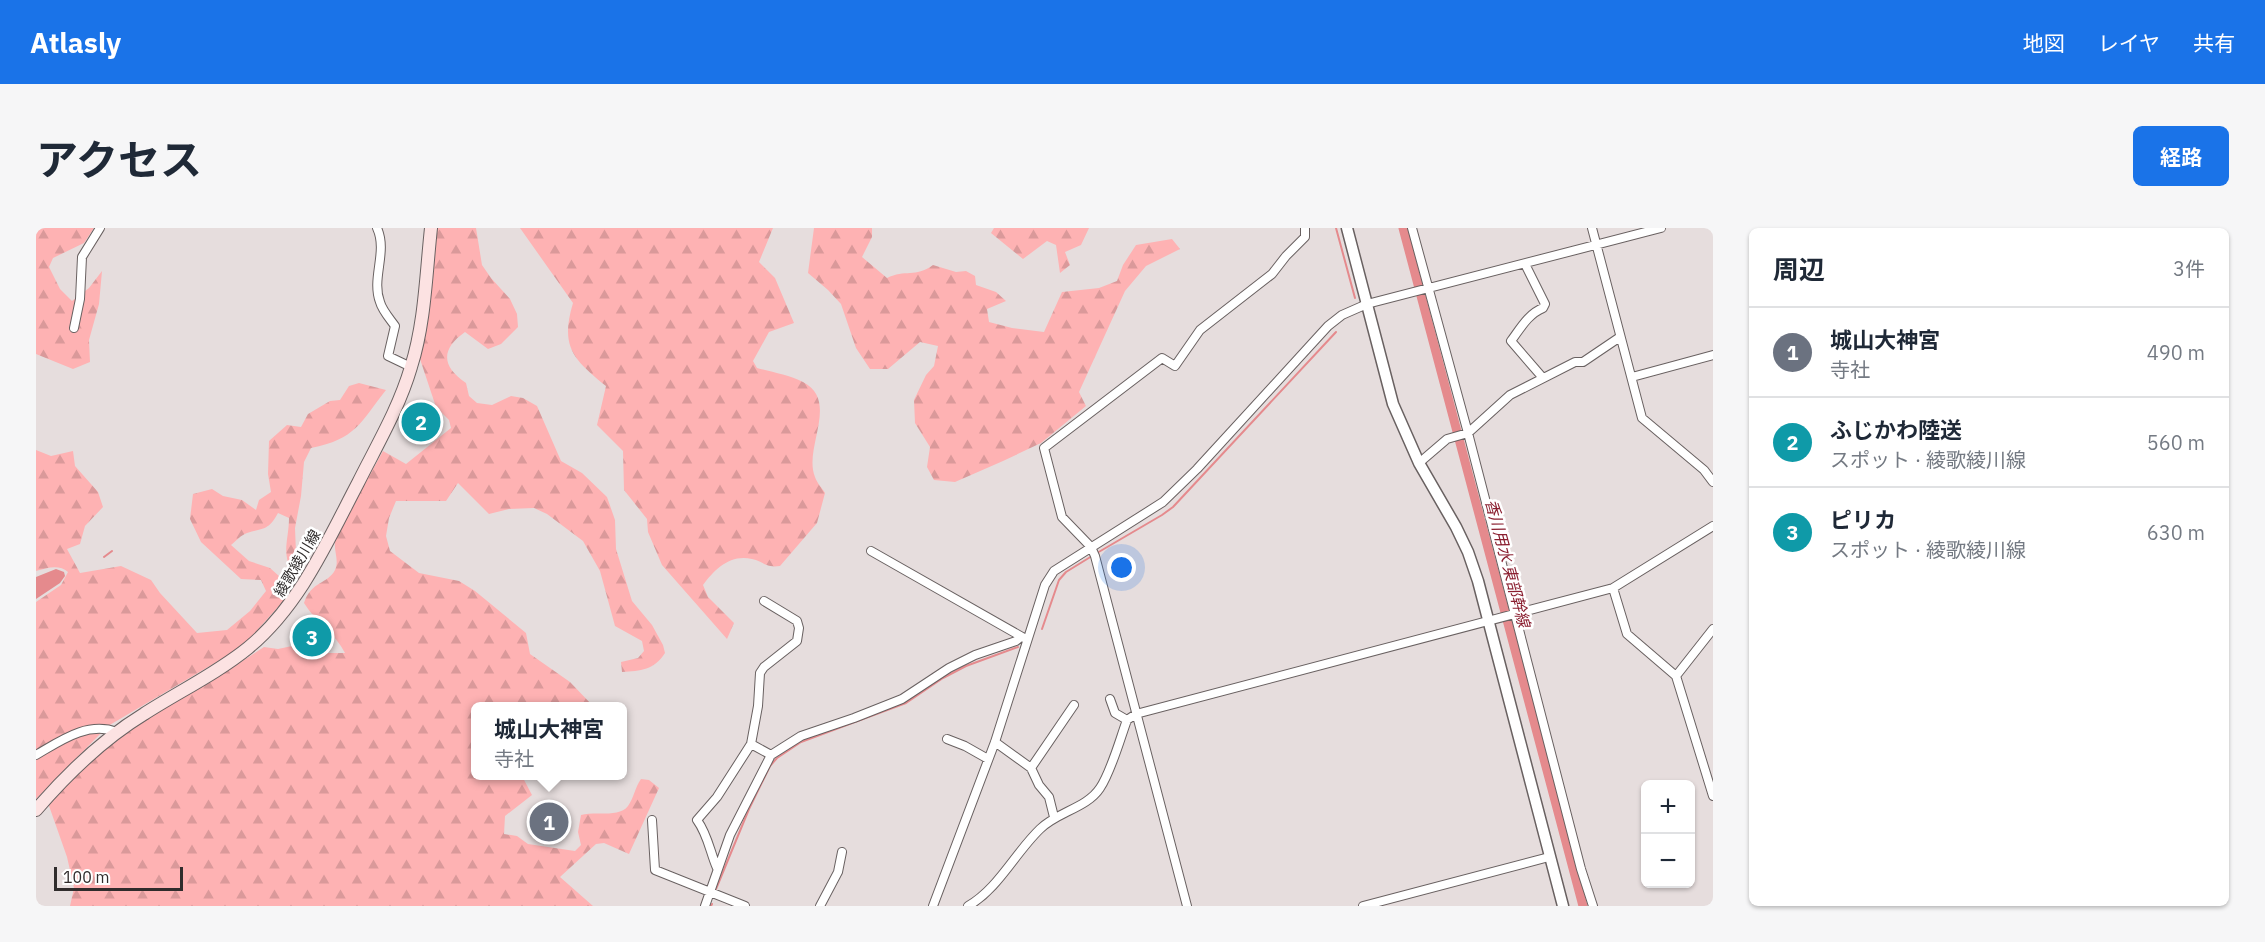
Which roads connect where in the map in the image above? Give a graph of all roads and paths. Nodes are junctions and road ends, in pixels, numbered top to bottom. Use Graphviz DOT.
graph roads {
  1 [pos="100,228"];
  2 [pos="377,228"];
  3 [pos="431,228"];
  4 [pos="1305,228"];
  5 [pos="1347,228"];
  6 [pos="1412,228"];
  7 [pos="1592,228"];
  8 [pos="1660,228"];
  9 [pos="1598,245"];
  10 [pos="1524,264"];
  11 [pos="1427,290"];
  12 [pos="1367,304"];
  13 [pos="74,328"];
  14 [pos="1620,337"];
  15 [pos="1713,355"];
  16 [pos="411,367"];
  17 [pos="1632,377"];
  18 [pos="1543,378"];
  19 [pos="1465,434"];
  20 [pos="1419,463"];
  21 [pos="1713,482"];
  22 [pos="1713,526"];
  23 [pos="871,551"];
  24 [pos="1093,552"];
  25 [pos="1613,588"];
  26 [pos="764,601"];
  27 [pos="1512,615"];
  28 [pos="1488,622"];
  29 [pos="1713,628"];
  30 [pos="1024,638"];
  31 [pos="1676,676"];
  32 [pos="1110,699"];
  33 [pos="1074,705"];
  34 [pos="1136,714"];
  35 [pos="1127,720"];
  36 [pos="117,732"];
  37 [pos="947,739"];
  38 [pos="995,742"];
  39 [pos="751,744"];
  40 [pos="36,755"];
  41 [pos="771,755"];
  42 [pos="988,759"];
  43 [pos="1031,768"];
  44 [pos="1713,796"];
  45 [pos="36,810"];
  46 [pos="1054,817"];
  47 [pos="652,820"];
  48 [pos="842,852"];
  49 [pos="1549,857"];
  50 [pos="717,868"];
  51 [pos="710,891"];
  52 [pos="705,906"];
  53 [pos="746,906"];
  54 [pos="820,906"];
  55 [pos="933,906"];
  56 [pos="968,906"];
  57 [pos="1187,906"];
  58 [pos="1363,906"];
  59 [pos="1563,906"];
  60 [pos="1593,906"];
  1 -- 13 [label="street"];
  2 -- 16 [label="street"];
  3 -- 16 [label="main road, 綾歌綾川線"];
  4 -- 24 [label="street"];
  5 -- 12 [label="street"];
  6 -- 11 [label="street"];
  7 -- 9 [label="street"];
  8 -- 9 [label="street"];
  9 -- 10 [label="street"];
  9 -- 14 [label="street"];
  10 -- 11 [label="street"];
  10 -- 18 [label="street"];
  11 -- 12 [label="street"];
  11 -- 19 [label="street"];
  12 -- 20 [label="street"];
  12 -- 24 [label="street"];
  14 -- 17 [label="street"];
  14 -- 18 [label="street"];
  15 -- 17 [label="street"];
  16 -- 36 [label="main road, 綾歌綾川線"];
  17 -- 21 [label="street"];
  18 -- 19 [label="street"];
  19 -- 20 [label="street"];
  19 -- 27 [label="street"];
  20 -- 28 [label="street"];
  22 -- 25 [label="street"];
  23 -- 30 [label="street"];
  24 -- 30 [label="street"];
  24 -- 34 [label="street"];
  25 -- 27 [label="street"];
  25 -- 31 [label="street"];
  26 -- 39 [label="street"];
  27 -- 28 [label="street"];
  27 -- 60 [label="street"];
  28 -- 34 [label="street"];
  28 -- 49 [label="street"];
  29 -- 31 [label="street"];
  30 -- 38 [label="street"];
  30 -- 41 [label="street"];
  31 -- 44 [label="street"];
  32 -- 35 [label="street"];
  33 -- 43 [label="street"];
  34 -- 35 [label="street"];
  34 -- 57 [label="street"];
  35 -- 46 [label="street"];
  36 -- 40 [label="street"];
  36 -- 45 [label="main road, 綾歌綾川線"];
  37 -- 42 [label="street"];
  38 -- 42 [label="street"];
  38 -- 43 [label="street"];
  39 -- 41 [label="street"];
  39 -- 50 [label="street"];
  41 -- 50 [label="street"];
  42 -- 55 [label="street"];
  43 -- 46 [label="street"];
  46 -- 56 [label="street"];
  47 -- 51 [label="street"];
  48 -- 54 [label="street"];
  49 -- 58 [label="street"];
  49 -- 59 [label="street"];
  50 -- 51 [label="street"];
  51 -- 52 [label="street"];
  51 -- 53 [label="street"];
}
